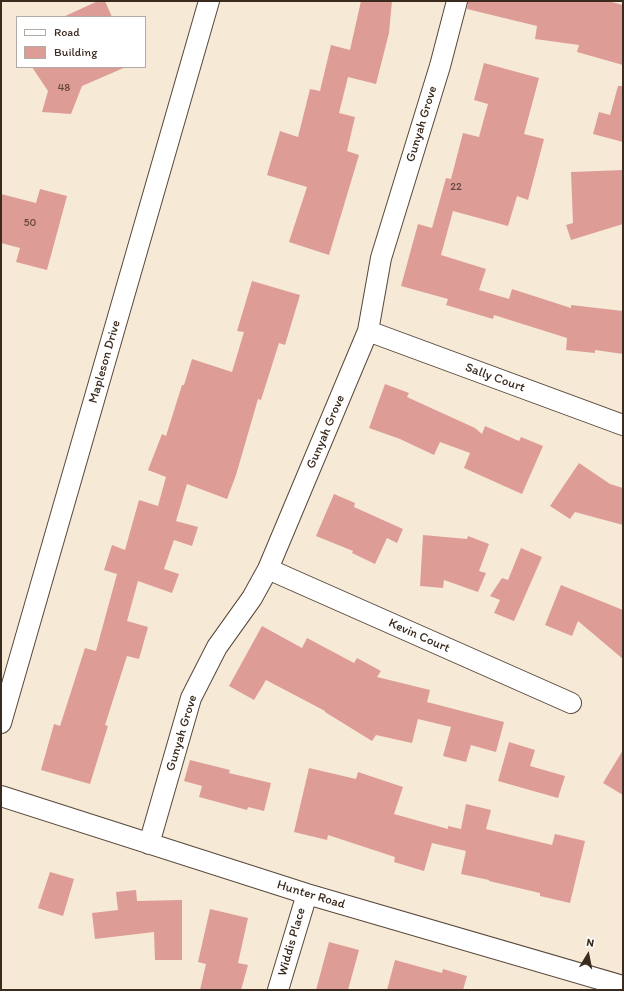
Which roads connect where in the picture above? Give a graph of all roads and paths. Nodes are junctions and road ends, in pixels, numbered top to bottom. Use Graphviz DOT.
graph roads {
  1 [pos="209,1"];
  2 [pos="457,1"];
  3 [pos="368,331"];
  4 [pos="623,425"];
  5 [pos="268,570"];
  6 [pos="571,703"];
  7 [pos="1,722"];
  8 [pos="1,796"];
  9 [pos="149,844"];
  10 [pos="307,894"];
  11 [pos="623,986"];
  12 [pos="278,990"];
  1 -- 7 [label="street, Mapleson Drive"];
  2 -- 3 [label="street, Gunyah Grove"];
  3 -- 4 [label="street, Sally Court"];
  3 -- 5 [label="street, Gunyah Grove"];
  5 -- 6 [label="street, Kevin Court"];
  5 -- 9 [label="street, Gunyah Grove"];
  8 -- 9 [label="street, Hunter Road"];
  9 -- 10 [label="street, Hunter Road"];
  10 -- 11 [label="street, Hunter Road"];
  10 -- 12 [label="street, Widdis Place"];
}
